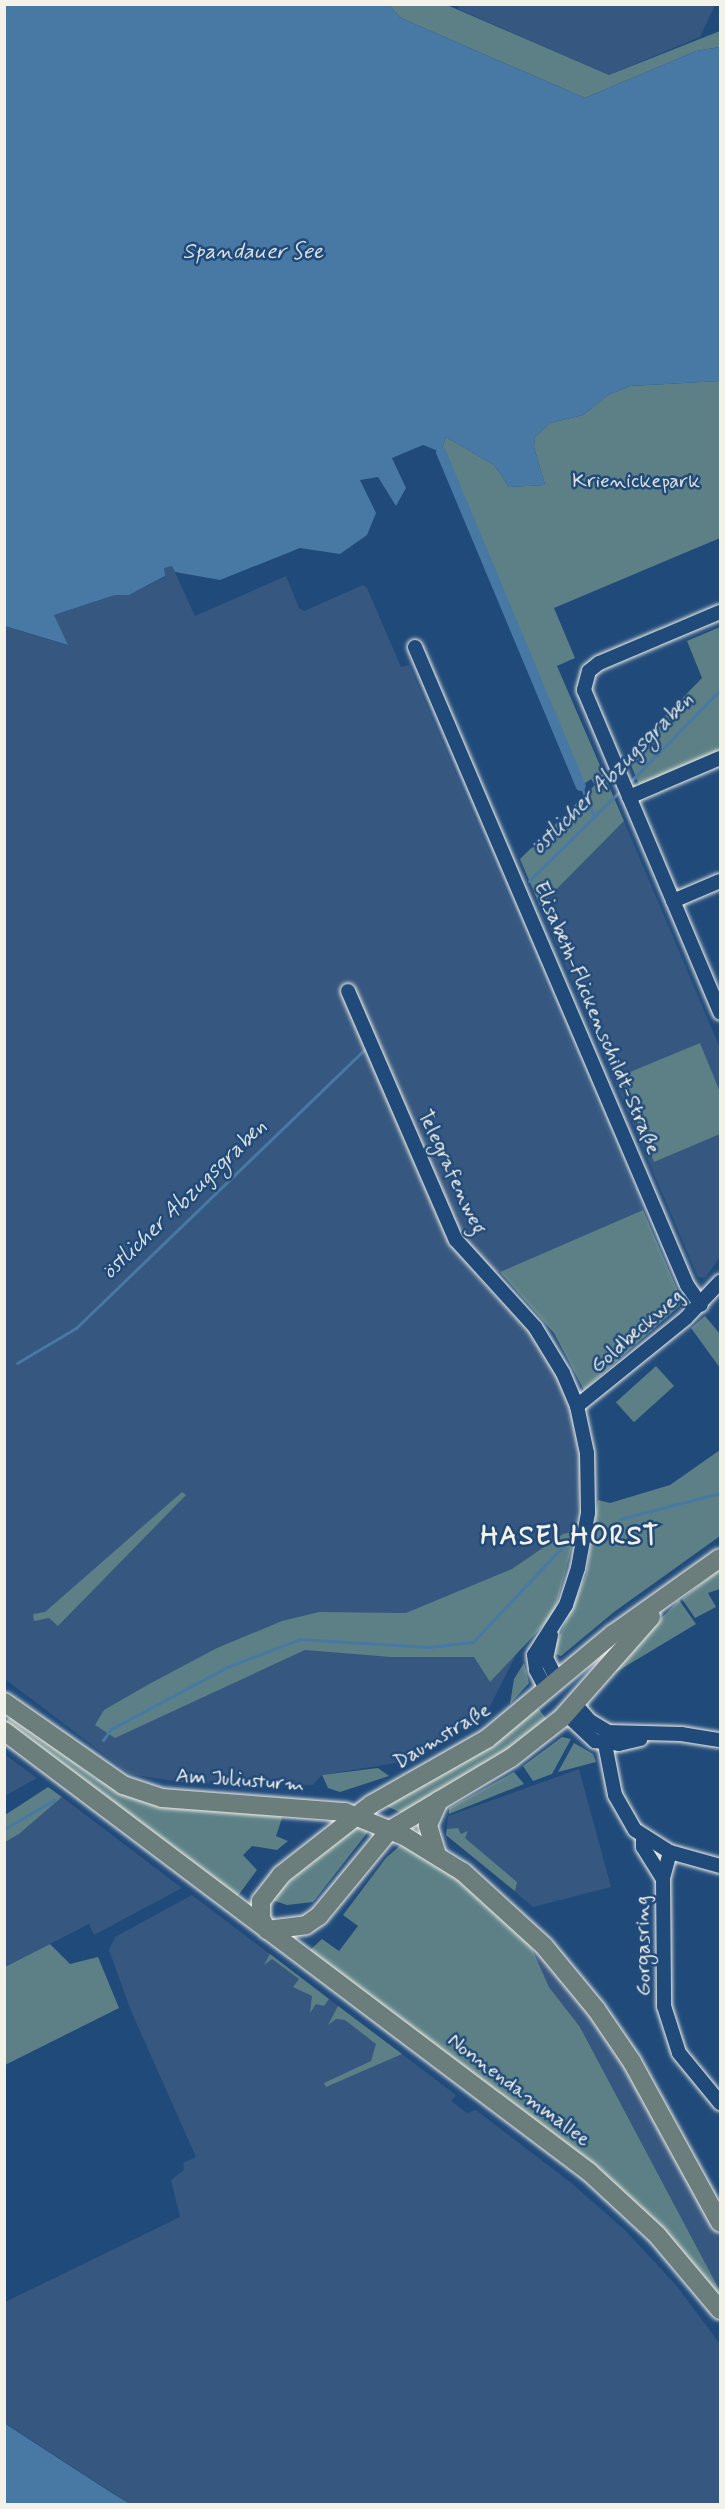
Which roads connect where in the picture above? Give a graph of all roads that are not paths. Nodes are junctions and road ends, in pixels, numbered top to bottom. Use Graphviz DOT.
graph roads {
  1 [pos="720,612"];
  2 [pos="415,647"];
  3 [pos="720,758"];
  4 [pos="627,794"];
  5 [pos="720,881"];
  6 [pos="673,901"];
  7 [pos="348,991"];
  8 [pos="720,1012"];
  9 [pos="720,1282"];
  10 [pos="700,1305"];
  11 [pos="577,1406"];
  12 [pos="720,1558"];
  13 [pos="670,1596"];
  14 [pos="552,1684"];
  15 [pos="5,1703"];
  16 [pos="571,1710"];
  17 [pos="4,1731"];
  18 [pos="660,1734"];
  19 [pos="720,1740"];
  20 [pos="605,1744"];
  21 [pos="440,1799"];
  22 [pos="356,1816"];
  23 [pos="390,1830"];
  24 [pos="643,1837"];
  25 [pos="670,1852"];
  26 [pos="437,1854"];
  27 [pos="720,1866"];
  28 [pos="663,1879"];
  29 [pos="267,1930"];
  30 [pos="720,2103"];
  31 [pos="720,2223"];
  32 [pos="720,2310"];
  1 -- 4 [label="street"];
  2 -- 10 [label="street, Elisabeth-Flickenschildt-Straße"];
  3 -- 4 [label="street"];
  4 -- 6 [label="street"];
  5 -- 6 [label="street"];
  6 -- 8 [label="street"];
  7 -- 11 [label="street, Telegrafenweg"];
  9 -- 10 [label="street, Goldbeckweg"];
  10 -- 11 [label="street, Goldbeckweg"];
  11 -- 14 [label="street, Telegrafenweg"];
  12 -- 13 [label="main road, Daumstraße"];
  13 -- 14 [label="main road, Daumstraße"];
  13 -- 16 [label="main road, Daumstraße"];
  14 -- 16 [label="main road"];
  14 -- 22 [label="main road, Daumstraße"];
  15 -- 22 [label="main road, Am Juliusturm"];
  16 -- 18 [label="street"];
  16 -- 20 [label="street"];
  16 -- 21 [label="main road, Daumstraße"];
  17 -- 29 [label="main road"];
  18 -- 19 [label="street"];
  18 -- 20 [label="street"];
  20 -- 24 [label="street"];
  21 -- 23 [label="main road, Daumstraße"];
  21 -- 26 [label="main road"];
  22 -- 23 [label="main road, Am Juliusturm"];
  22 -- 29 [label="main road, Daumstraße"];
  23 -- 26 [label="main road"];
  23 -- 29 [label="main road, Daumstraße"];
  24 -- 25 [label="street"];
  24 -- 28 [label="street, Gorgasring"];
  25 -- 27 [label="street"];
  25 -- 28 [label="street, Gorgasring"];
  26 -- 31 [label="main road"];
  28 -- 30 [label="street, Gorgasring"];
  29 -- 32 [label="main road, Nonnendammallee"];
}
